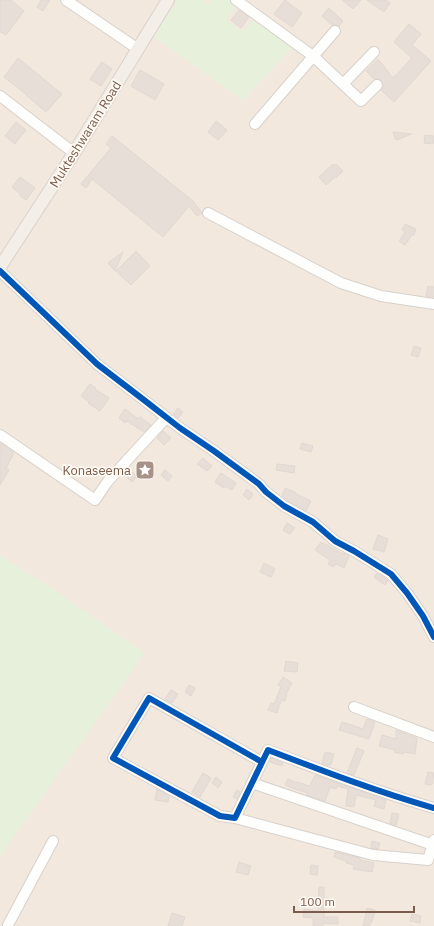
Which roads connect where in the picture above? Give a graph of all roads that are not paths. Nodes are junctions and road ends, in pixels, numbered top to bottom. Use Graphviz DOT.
graph roads {
  1 [pos="66,0"];
  2 [pos="168,0"];
  3 [pos="236,0"];
  4 [pos="335,31"];
  5 [pos="138,49"];
  6 [pos="374,52"];
  7 [pos="313,56"];
  8 [pos="343,84"];
  9 [pos="377,85"];
  10 [pos="0,96"];
  11 [pos="255,124"];
  12 [pos="74,153"];
  13 [pos="208,213"];
  14 [pos="0,267"];
  15 [pos="0,271"];
  16 [pos="434,304"];
  17 [pos="166,418"];
  18 [pos="0,435"];
  19 [pos="434,636"];
  20 [pos="354,707"];
  21 [pos="434,736"];
  22 [pos="262,762"];
  23 [pos="252,783"];
  24 [pos="434,808"];
  25 [pos="235,818"];
  26 [pos="53,841"];
  27 [pos="433,842"];
  28 [pos="6,924"];
  1 -- 5 [label="street"];
  2 -- 5 [label="main road, Mukteshwaram Road"];
  3 -- 7 [label="street"];
  4 -- 7 [label="street"];
  5 -- 12 [label="main road, Mukteshwaram Road"];
  6 -- 8 [label="street"];
  7 -- 8 [label="street"];
  7 -- 11 [label="street"];
  8 -- 9 [label="street"];
  10 -- 12 [label="street"];
  12 -- 14 [label="main road, Mukteshwaram Road"];
  13 -- 16 [label="street"];
  15 -- 17 [label="street"];
  17 -- 18 [label="street"];
  17 -- 19 [label="street"];
  20 -- 21 [label="street"];
  22 -- 23 [label="street"];
  22 -- 24 [label="street"];
  22 -- 25 [label="street"];
  23 -- 25 [label="street"];
  23 -- 27 [label="street"];
  25 -- 27 [label="street"];
  26 -- 28 [label="street"];
}
